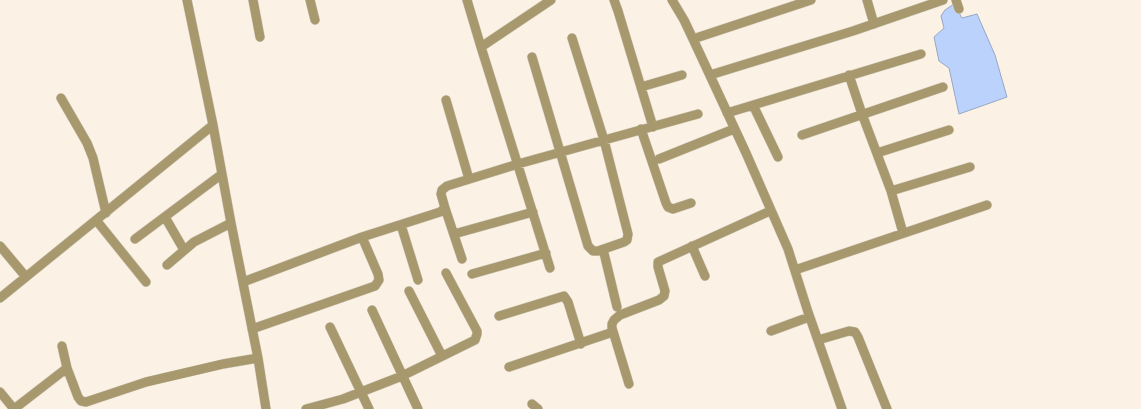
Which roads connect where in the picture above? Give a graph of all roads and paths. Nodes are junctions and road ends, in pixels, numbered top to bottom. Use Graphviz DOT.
graph roads {
  1 [pos="188,0"];
  2 [pos="253,0"];
  3 [pos="310,0"];
  4 [pos="467,0"];
  5 [pos="551,0"];
  6 [pos="614,0"];
  7 [pos="672,0"];
  8 [pos="811,0"];
  9 [pos="867,0"];
  10 [pos="943,0"];
  11 [pos="314,20"];
  12 [pos="874,24"];
  13 [pos="260,37"];
  14 [pos="572,38"];
  15 [pos="693,39"];
  16 [pos="481,47"];
  17 [pos="921,54"];
  18 [pos="532,57"];
  19 [pos="682,75"];
  20 [pos="710,75"];
  21 [pos="849,75"];
  22 [pos="641,87"];
  23 [pos="943,87"];
  24 [pos="61,98"];
  25 [pos="446,100"];
  26 [pos="753,105"];
  27 [pos="727,113"];
  28 [pos="698,114"];
  29 [pos="862,114"];
  30 [pos="213,125"];
  31 [pos="652,127"];
  32 [pos="734,129"];
  33 [pos="642,130"];
  34 [pos="949,130"];
  35 [pos="802,135"];
  36 [pos="604,140"];
  37 [pos="561,153"];
  38 [pos="877,153"];
  39 [pos="778,157"];
  40 [pos="660,159"];
  41 [pos="518,164"];
  42 [pos="970,167"];
  43 [pos="222,174"];
  44 [pos="470,179"];
  45 [pos="891,191"];
  46 [pos="691,203"];
  47 [pos="987,205"];
  48 [pos="445,208"];
  49 [pos="770,211"];
  50 [pos="106,212"];
  51 [pos="533,212"];
  52 [pos="165,217"];
  53 [pos="96,220"];
  54 [pos="231,223"];
  55 [pos="401,225"];
  56 [pos="903,233"];
  57 [pos="454,234"];
  58 [pos="362,237"];
  59 [pos="135,239"];
  60 [pos="0,246"];
  61 [pos="692,246"];
  62 [pos="603,249"];
  63 [pos="184,250"];
  64 [pos="546,253"];
  65 [pos="462,259"];
  66 [pos="167,265"];
  67 [pos="550,268"];
  68 [pos="795,270"];
  69 [pos="446,273"];
  70 [pos="472,274"];
  71 [pos="705,276"];
  72 [pos="26,277"];
  73 [pos="418,280"];
  74 [pos="146,282"];
  75 [pos="243,282"];
  76 [pos="409,291"];
  77 [pos="0,298"];
  78 [pos="617,307"];
  79 [pos="372,310"];
  80 [pos="500,316"];
  81 [pos="809,317"];
  82 [pos="330,327"];
  83 [pos="252,330"];
  84 [pos="771,331"];
  85 [pos="613,332"];
  86 [pos="818,340"];
  87 [pos="580,344"];
  88 [pos="62,346"];
  89 [pos="442,356"];
  90 [pos="258,358"];
  91 [pos="510,367"];
  92 [pos="67,368"];
  93 [pos="402,376"];
  94 [pos="629,384"];
  95 [pos="0,392"];
  96 [pos="361,392"];
  97 [pos="14,409"];
  98 [pos="266,409"];
  99 [pos="306,409"];
  100 [pos="369,409"];
  101 [pos="418,409"];
  102 [pos="842,409"];
  103 [pos="886,409"];
  1 -- 30 [label="street"];
  2 -- 13 [label="street"];
  3 -- 11 [label="street"];
  4 -- 16 [label="street"];
  5 -- 16 [label="street"];
  6 -- 22 [label="street"];
  7 -- 15 [label="street"];
  8 -- 15 [label="street"];
  9 -- 12 [label="street"];
  10 -- 12 [label="street"];
  12 -- 20 [label="street"];
  14 -- 36 [label="street"];
  15 -- 20 [label="street"];
  16 -- 41 [label="street"];
  17 -- 21 [label="street"];
  18 -- 37 [label="street"];
  19 -- 22 [label="street"];
  20 -- 27 [label="street"];
  21 -- 26 [label="street"];
  21 -- 29 [label="street"];
  22 -- 31 [label="street"];
  23 -- 29 [label="street"];
  24 -- 50 [label="street"];
  25 -- 44 [label="street"];
  26 -- 27 [label="street"];
  26 -- 39 [label="street"];
  27 -- 32 [label="street"];
  28 -- 31 [label="street"];
  29 -- 35 [label="street"];
  29 -- 38 [label="street"];
  30 -- 43 [label="street"];
  30 -- 50 [label="street"];
  31 -- 33 [label="street"];
  32 -- 40 [label="street"];
  32 -- 49 [label="street"];
  33 -- 36 [label="street"];
  33 -- 46 [label="street"];
  34 -- 38 [label="street"];
  36 -- 37 [label="street"];
  36 -- 62 [label="street"];
  37 -- 41 [label="street"];
  37 -- 62 [label="street"];
  38 -- 45 [label="street"];
  41 -- 44 [label="street"];
  41 -- 51 [label="street"];
  42 -- 45 [label="street"];
  43 -- 52 [label="street"];
  43 -- 54 [label="street"];
  44 -- 48 [label="street"];
  45 -- 56 [label="street"];
  47 -- 56 [label="street"];
  48 -- 55 [label="street"];
  48 -- 57 [label="street"];
  49 -- 61 [label="street"];
  49 -- 68 [label="street"];
  50 -- 53 [label="street"];
  51 -- 57 [label="street"];
  51 -- 64 [label="street"];
  52 -- 59 [label="street"];
  52 -- 63 [label="street"];
  53 -- 72 [label="street"];
  53 -- 74 [label="street"];
  54 -- 63 [label="street"];
  54 -- 75 [label="street"];
  55 -- 58 [label="street"];
  55 -- 73 [label="street"];
  56 -- 68 [label="street"];
  57 -- 65 [label="street"];
  58 -- 75 [label="street"];
  58 -- 83 [label="street"];
  60 -- 72 [label="street"];
  61 -- 71 [label="street"];
  61 -- 85 [label="street"];
  62 -- 78 [label="street"];
  63 -- 66 [label="street"];
  64 -- 67 [label="street"];
  64 -- 70 [label="street"];
  68 -- 81 [label="street"];
  69 -- 89 [label="street"];
  72 -- 77 [label="street"];
  75 -- 83 [label="street"];
  76 -- 89 [label="street"];
  79 -- 93 [label="street"];
  80 -- 87 [label="street"];
  81 -- 84 [label="street"];
  81 -- 86 [label="street"];
  82 -- 96 [label="street"];
  83 -- 90 [label="street"];
  85 -- 87 [label="street"];
  85 -- 94 [label="street"];
  86 -- 102 [label="street"];
  86 -- 103 [label="street"];
  87 -- 91 [label="street"];
  88 -- 92 [label="street"];
  89 -- 93 [label="street"];
  90 -- 92 [label="street"];
  90 -- 98 [label="street"];
  92 -- 97 [label="street"];
  93 -- 96 [label="street"];
  93 -- 101 [label="street"];
  95 -- 97 [label="street"];
  96 -- 99 [label="street"];
  96 -- 100 [label="street"];
}
